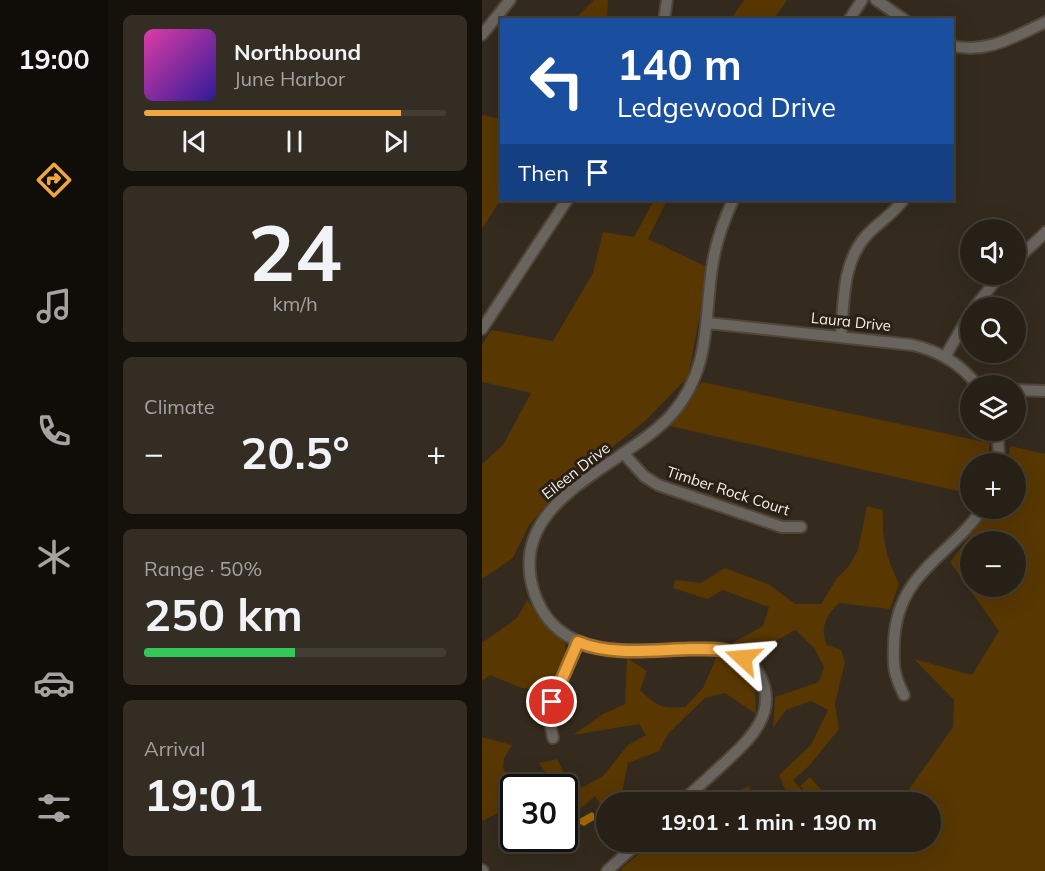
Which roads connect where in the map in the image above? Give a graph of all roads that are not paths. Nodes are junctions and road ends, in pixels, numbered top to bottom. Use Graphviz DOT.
graph roads {
  1 [pos="510,0"];
  2 [pos="667,0"];
  3 [pos="862,0"];
  4 [pos="876,0"];
  5 [pos="664,18"];
  6 [pos="850,18"];
  7 [pos="902,18"];
  8 [pos="1046,22"];
  9 [pos="482,35"];
  10 [pos="954,46"];
  11 [pos="566,201"];
  12 [pos="732,201"];
  13 [pos="902,201"];
  14 [pos="1046,232"];
  15 [pos="1026,251"];
  16 [pos="992,285"];
  17 [pos="983,297"];
  18 [pos="708,323"];
  19 [pos="482,329"];
  20 [pos="960,331"];
  21 [pos="841,335"];
  22 [pos="945,357"];
  23 [pos="968,375"];
  24 [pos="1026,390"];
  25 [pos="1046,391"];
  26 [pos="623,453"];
  27 [pos="973,519"];
  28 [pos="801,527"];
  29 [pos="578,642"];
  30 [pos="904,695"];
  31 [pos="553,738"];
  32 [pos="693,792"];
  33 [pos="628,852"];
  34 [pos="607,871"];
  1 -- 9 [label="street"];
  2 -- 5 [label="street"];
  3 -- 6 [label="street"];
  4 -- 7 [label="street"];
  8 -- 10 [label="street"];
  11 -- 19 [label="street"];
  12 -- 18 [label="street, Eileen Drive"];
  13 -- 21 [label="street"];
  14 -- 15 [label="street"];
  16 -- 17 [label="street"];
  18 -- 21 [label="street, Laura Drive"];
  18 -- 26 [label="street, Eileen Drive"];
  20 -- 22 [label="street"];
  21 -- 22 [label="street, Laura Drive"];
  22 -- 23 [label="street, Laura Drive"];
  24 -- 25 [label="street"];
  26 -- 28 [label="street, Timber Rock Court"];
  26 -- 29 [label="street, Eileen Drive"];
  27 -- 30 [label="street"];
  29 -- 31 [label="street"];
  29 -- 32 [label="street, Eileen Drive"];
  33 -- 34 [label="street"];
}
